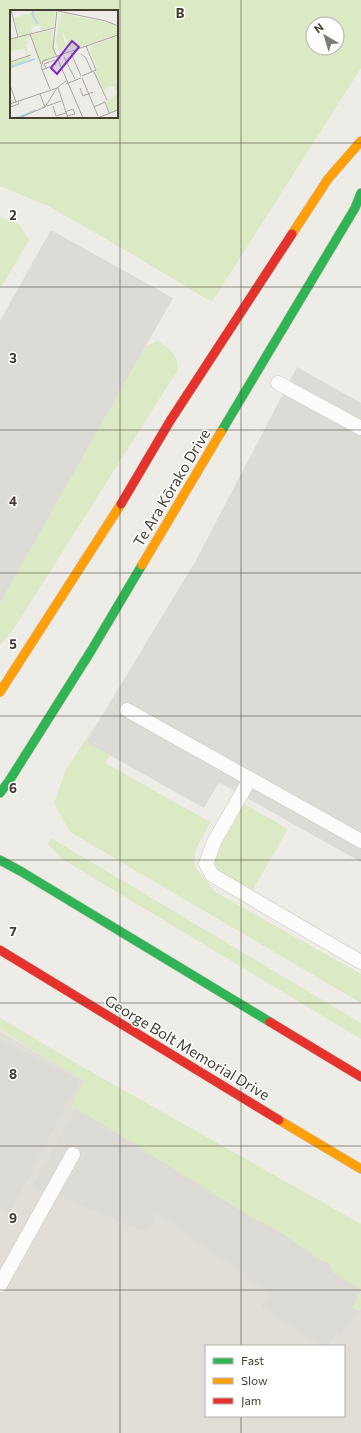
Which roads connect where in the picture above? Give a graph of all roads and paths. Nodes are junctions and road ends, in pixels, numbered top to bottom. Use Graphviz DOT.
graph roads {
  1 [pos="361,141"];
  2 [pos="361,193"];
  3 [pos="278,383"];
  4 [pos="361,428"];
  5 [pos="13,673"];
  6 [pos="0,683"];
  7 [pos="0,692"];
  8 [pos="127,710"];
  9 [pos="250,779"];
  10 [pos="0,793"];
  11 [pos="361,841"];
  12 [pos="0,860"];
  13 [pos="0,950"];
  14 [pos="361,962"];
  15 [pos="361,1076"];
  16 [pos="73,1154"];
  17 [pos="361,1169"];
  18 [pos="0,1285"];
  1 -- 5 [label="street"];
  2 -- 10 [label="street, Te Ara Kōrako Drive"];
  3 -- 4 [label="lane"];
  5 -- 6 [label="street"];
  5 -- 7 [label="street"];
  8 -- 9 [label="lane"];
  9 -- 11 [label="lane"];
  9 -- 14 [label="lane"];
  12 -- 15 [label="street"];
  13 -- 17 [label="street, George Bolt Memorial Drive"];
  16 -- 18 [label="lane"];
}
